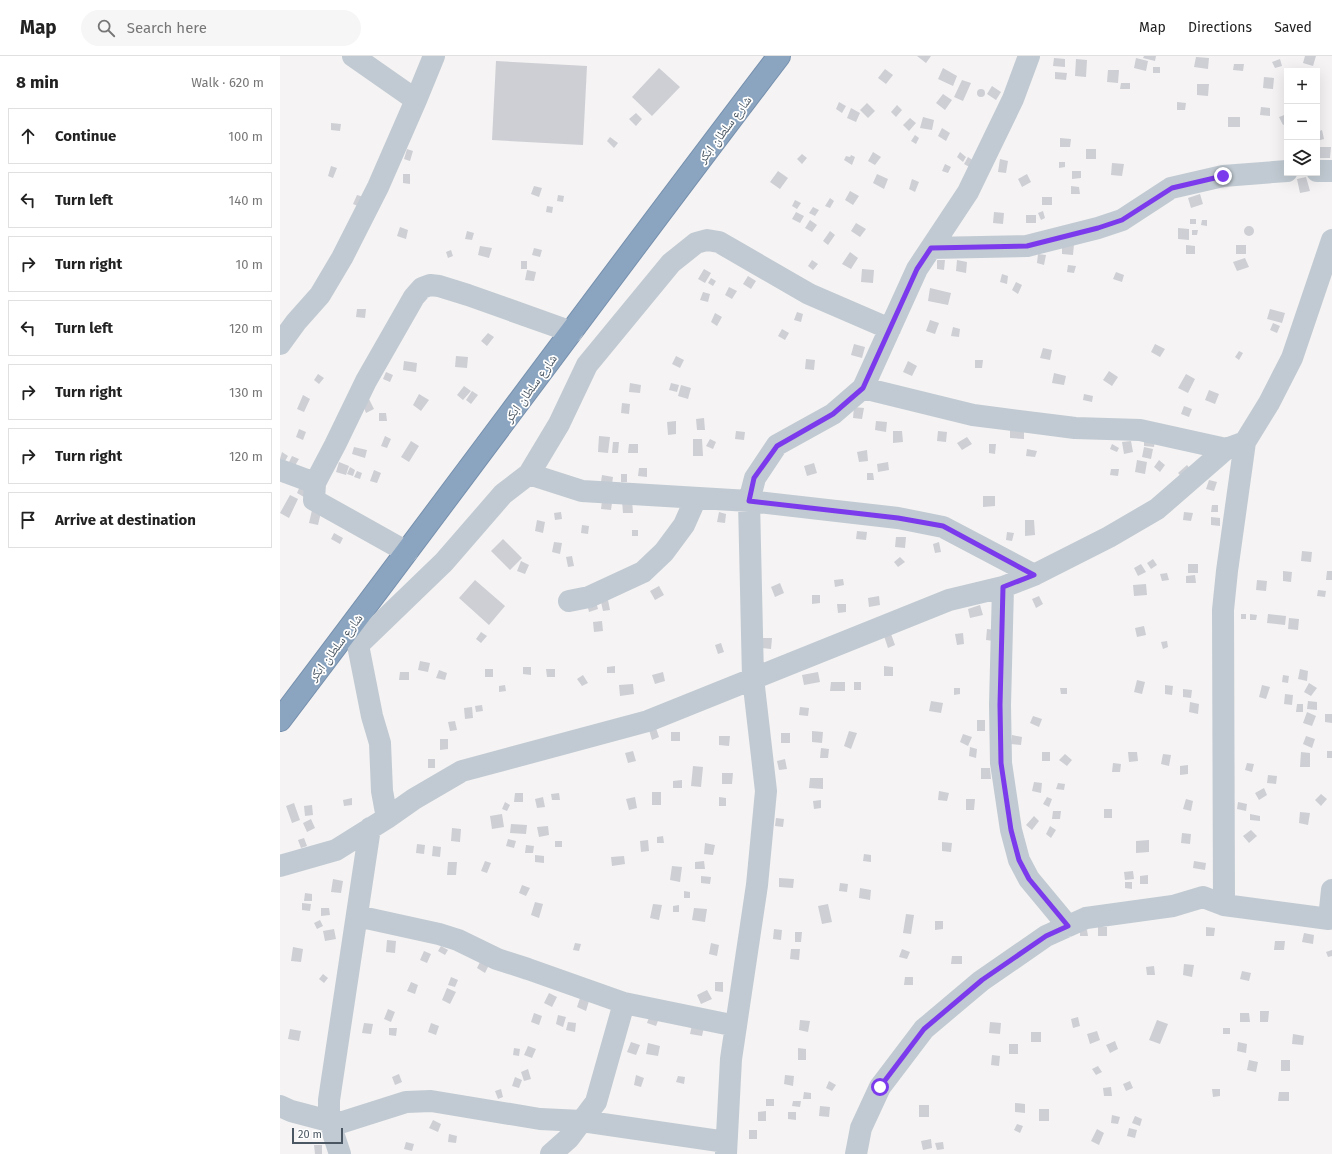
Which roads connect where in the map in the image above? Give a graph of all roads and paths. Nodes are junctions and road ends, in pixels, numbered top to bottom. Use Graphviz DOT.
graph roads {
  1 [pos="353,56"];
  2 [pos="434,56"];
  3 [pos="779,56"];
  4 [pos="1029,56"];
  5 [pos="416,100"];
  6 [pos="1284,171"];
  7 [pos="1320,171"];
  8 [pos="1332,171"];
  9 [pos="1332,240"];
  10 [pos="931,248"];
  11 [pos="890,329"];
  12 [pos="572,332"];
  13 [pos="280,344"];
  14 [pos="863,388"];
  15 [pos="1236,445"];
  16 [pos="280,470"];
  17 [pos="529,474"];
  18 [pos="315,483"];
  19 [pos="696,498"];
  20 [pos="749,501"];
  21 [pos="407,552"];
  22 [pos="1034,575"];
  23 [pos="1003,587"];
  24 [pos="569,601"];
  25 [pos="354,623"];
  26 [pos="358,645"];
  27 [pos="753,678"];
  28 [pos="280,720"];
  29 [pos="379,823"];
  30 [pos="280,866"];
  31 [pos="1332,890"];
  32 [pos="1224,905"];
  33 [pos="357,916"];
  34 [pos="1330,919"];
  35 [pos="1068,926"];
  36 [pos="624,1003"];
  37 [pos="736,1026"];
  38 [pos="284,1113"];
  39 [pos="329,1121"];
  40 [pos="582,1121"];
  41 [pos="726,1148"];
  42 [pos="340,1154"];
  43 [pos="551,1154"];
  44 [pos="856,1154"];
  1 -- 5 [label="street"];
  2 -- 5 [label="street"];
  3 -- 12 [label="highway, شارع سلطان ابكر"];
  4 -- 10 [label="street"];
  5 -- 13 [label="street"];
  6 -- 10 [label="street"];
  7 -- 8 [label="street"];
  9 -- 15 [label="street"];
  10 -- 11 [label="street"];
  11 -- 14 [label="street"];
  11 -- 17 [label="street"];
  12 -- 18 [label="street"];
  12 -- 21 [label="highway, شارع سلطان ابكر"];
  14 -- 15 [label="street"];
  14 -- 20 [label="street"];
  15 -- 22 [label="street"];
  15 -- 32 [label="street"];
  16 -- 18 [label="street"];
  17 -- 19 [label="street"];
  17 -- 26 [label="street"];
  18 -- 21 [label="street"];
  19 -- 20 [label="street"];
  19 -- 24 [label="street"];
  20 -- 22 [label="street"];
  20 -- 27 [label="street"];
  21 -- 25 [label="highway, شارع سلطان ابكر"];
  22 -- 23 [label="street"];
  23 -- 27 [label="street"];
  23 -- 35 [label="street"];
  25 -- 26 [label="street"];
  25 -- 28 [label="highway, شارع سلطان ابكر"];
  26 -- 29 [label="street"];
  27 -- 29 [label="street"];
  27 -- 37 [label="street"];
  29 -- 30 [label="street"];
  29 -- 33 [label="street"];
  31 -- 34 [label="street"];
  32 -- 34 [label="street"];
  32 -- 35 [label="street"];
  33 -- 36 [label="street"];
  33 -- 39 [label="street"];
  35 -- 44 [label="street"];
  36 -- 37 [label="street"];
  36 -- 40 [label="street"];
  37 -- 41 [label="street"];
  38 -- 39 [label="street"];
  39 -- 40 [label="street"];
  39 -- 42 [label="street"];
  40 -- 41 [label="street"];
  40 -- 43 [label="street"];
}
